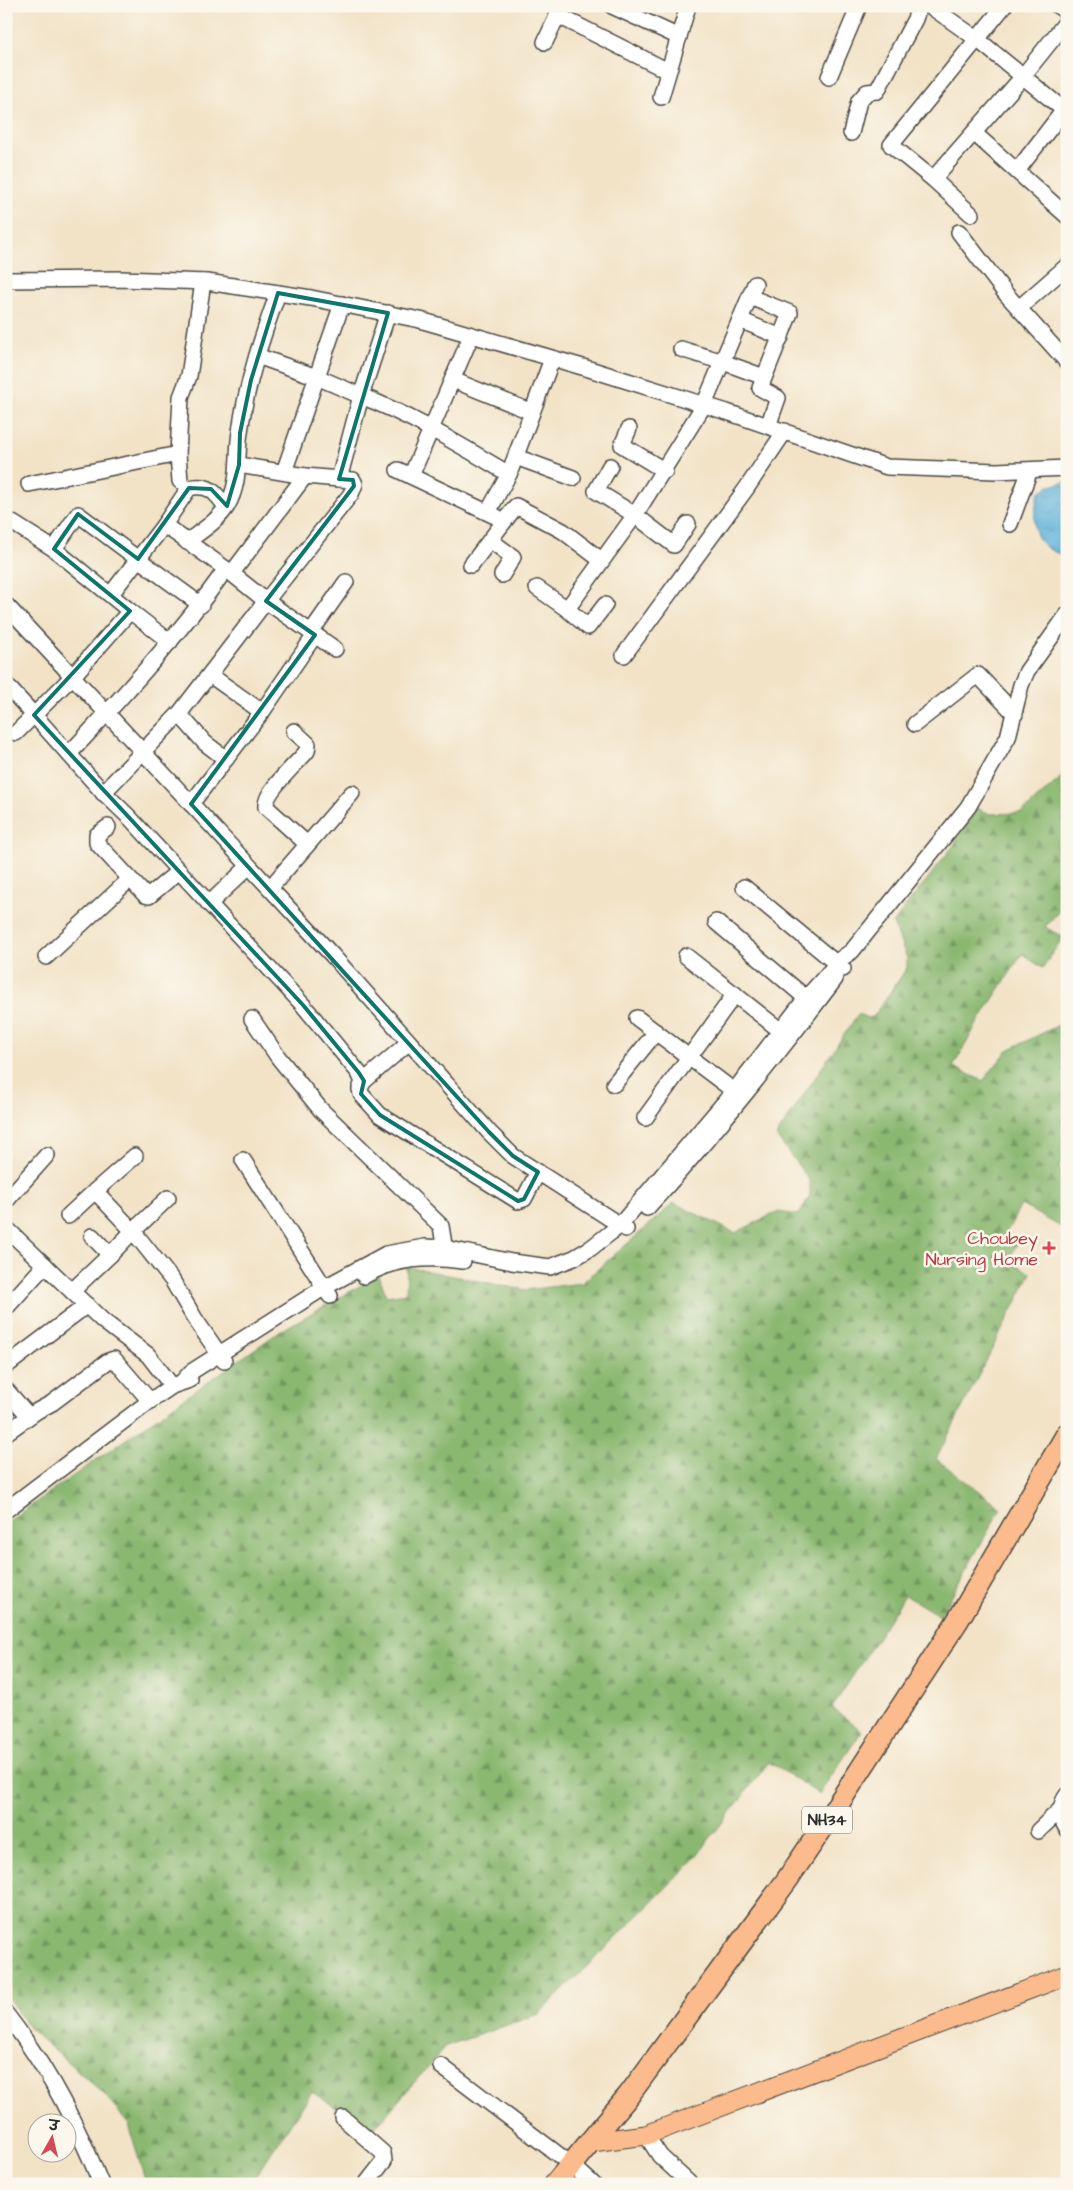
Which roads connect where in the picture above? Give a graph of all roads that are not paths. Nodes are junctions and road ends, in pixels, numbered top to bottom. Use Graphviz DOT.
graph roads {
  1 [pos="612,6"];
  2 [pos="688,6"];
  3 [pos="859,6"];
  4 [pos="919,6"];
  5 [pos="930,6"];
  6 [pos="1004,6"];
  7 [pos="1058,6"];
  8 [pos="559,11"];
  9 [pos="1067,12"];
  10 [pos="1067,21"];
  11 [pos="679,38"];
  12 [pos="978,39"];
  13 [pos="545,42"];
  14 [pos="668,70"];
  15 [pos="829,76"];
  16 [pos="1022,76"];
  17 [pos="660,97"];
  18 [pos="1065,108"];
  19 [pos="851,133"];
  20 [pos="974,133"];
  21 [pos="1017,171"];
  22 [pos="934,179"];
  23 [pos="971,214"];
  24 [pos="1067,216"];
  25 [pos="959,232"];
  26 [pos="1067,266"];
  27 [pos="6,280"];
  28 [pos="204,282"];
  29 [pos="278,292"];
  30 [pos="342,304"];
  31 [pos="1019,308"];
  32 [pos="388,313"];
  33 [pos="740,320"];
  34 [pos="471,336"];
  35 [pos="781,337"];
  36 [pos="681,350"];
  37 [pos="257,356"];
  38 [pos="552,359"];
  39 [pos="723,362"];
  40 [pos="1067,362"];
  41 [pos="317,377"];
  42 [pos="764,377"];
  43 [pos="453,380"];
  44 [pos="361,396"];
  45 [pos="704,405"];
  46 [pos="532,412"];
  47 [pos="768,426"];
  48 [pos="433,429"];
  49 [pos="629,429"];
  50 [pos="785,431"];
  51 [pos="178,454"];
  52 [pos="516,457"];
  53 [pos="239,465"];
  54 [pos="610,466"];
  55 [pos="1067,468"];
  56 [pos="1030,470"];
  57 [pos="664,471"];
  58 [pos="284,472"];
  59 [pos="510,474"];
  60 [pos="305,476"];
  61 [pos="573,478"];
  62 [pos="339,479"];
  63 [pos="180,481"];
  64 [pos="29,484"];
  65 [pos="226,507"];
  66 [pos="488,512"];
  67 [pos="635,515"];
  68 [pos="505,521"];
  69 [pos="6,523"];
  70 [pos="688,524"];
  71 [pos="1010,524"];
  72 [pos="164,525"];
  73 [pos="490,540"];
  74 [pos="188,542"];
  75 [pos="54,549"];
  76 [pos="138,559"];
  77 [pos="601,560"];
  78 [pos="471,565"];
  79 [pos="229,571"];
  80 [pos="502,575"];
  81 [pos="346,582"];
  82 [pos="537,588"];
  83 [pos="111,594"];
  84 [pos="266,601"];
  85 [pos="6,605"];
  86 [pos="201,605"];
  87 [pos="605,606"];
  88 [pos="566,609"];
  89 [pos="130,611"];
  90 [pos="1067,615"];
  91 [pos="313,634"];
  92 [pos="170,642"];
  93 [pos="335,649"];
  94 [pos="624,655"];
  95 [pos="210,675"];
  96 [pos="73,676"];
  97 [pos="6,685"];
  98 [pos="262,712"];
  99 [pos="107,714"];
  100 [pos="179,714"];
  101 [pos="1015,714"];
  102 [pos="34,715"];
  103 [pos="914,724"];
  104 [pos="294,731"];
  105 [pos="16,734"];
  106 [pos="142,751"];
  107 [pos="69,754"];
  108 [pos="226,759"];
  109 [pos="103,793"];
  110 [pos="352,793"];
  111 [pos="191,804"];
  112 [pos="108,827"];
  113 [pos="307,844"];
  114 [pos="249,866"];
  115 [pos="179,870"];
  116 [pos="130,879"];
  117 [pos="744,887"];
  118 [pos="270,888"];
  119 [pos="210,904"];
  120 [pos="716,922"];
  121 [pos="686,956"];
  122 [pos="46,957"];
  123 [pos="839,967"];
  124 [pos="736,994"];
  125 [pos="806,998"];
  126 [pos="637,1018"];
  127 [pos="252,1019"];
  128 [pos="656,1032"];
  129 [pos="782,1032"];
  130 [pos="409,1042"];
  131 [pos="690,1057"];
  132 [pos="363,1082"];
  133 [pos="614,1084"];
  134 [pos="734,1090"];
  135 [pos="645,1118"];
  136 [pos="47,1154"];
  137 [pos="134,1156"];
  138 [pos="243,1160"];
  139 [pos="538,1172"];
  140 [pos="94,1191"];
  141 [pos="168,1198"];
  142 [pos="6,1201"];
  143 [pos="68,1216"];
  144 [pos="623,1228"];
  145 [pos="7,1231"];
  146 [pos="133,1231"];
  147 [pos="92,1236"];
  148 [pos="446,1254"];
  149 [pos="110,1256"];
  150 [pos="45,1265"];
  151 [pos="72,1291"];
  152 [pos="327,1292"];
  153 [pos="87,1306"];
  154 [pos="6,1308"];
  155 [pos="222,1358"];
  156 [pos="6,1366"];
  157 [pos="177,1384"];
  158 [pos="6,1390"];
  159 [pos="150,1401"];
  160 [pos="29,1416"];
  161 [pos="6,1433"];
  162 [pos="1067,1434"];
  163 [pos="6,1510"];
  164 [pos="1064,1802"];
  165 [pos="1067,1828"];
  166 [pos="1038,1831"];
  167 [pos="1067,1975"];
  168 [pos="6,2014"];
  169 [pos="441,2066"];
  170 [pos="343,2118"];
  171 [pos="646,2135"];
  172 [pos="592,2142"];
  173 [pos="572,2165"];
  174 [pos="101,2184"];
  175 [pos="366,2184"];
  176 [pos="555,2184"];
  177 [pos="593,2184"];
  178 [pos="690,2184"];
  1 -- 11 [label="street"];
  2 -- 11 [label="street"];
  3 -- 15 [label="street"];
  4 -- 19 [label="street"];
  5 -- 12 [label="street"];
  6 -- 12 [label="street"];
  7 -- 9 [label="street"];
  8 -- 13 [label="street"];
  8 -- 14 [label="street"];
  10 -- 16 [label="street"];
  11 -- 14 [label="street"];
  12 -- 16 [label="street"];
  12 -- 22 [label="street"];
  14 -- 17 [label="street"];
  16 -- 18 [label="street"];
  16 -- 20 [label="street"];
  18 -- 21 [label="street"];
  20 -- 21 [label="street"];
  20 -- 22 [label="street"];
  21 -- 24 [label="street"];
  22 -- 23 [label="street"];
  25 -- 31 [label="street"];
  26 -- 31 [label="street"];
  27 -- 28 [label="street"];
  28 -- 29 [label="street"];
  28 -- 51 [label="street"];
  29 -- 30 [label="street"];
  29 -- 37 [label="street"];
  30 -- 32 [label="street"];
  30 -- 41 [label="street"];
  31 -- 40 [label="street"];
  32 -- 34 [label="street"];
  32 -- 44 [label="street"];
  33 -- 35 [label="street"];
  33 -- 35 [label="street"];
  33 -- 39 [label="street"];
  34 -- 38 [label="street"];
  34 -- 43 [label="street"];
  35 -- 42 [label="street"];
  36 -- 39 [label="street"];
  37 -- 41 [label="street"];
  37 -- 53 [label="street"];
  38 -- 45 [label="street"];
  38 -- 46 [label="street"];
  39 -- 42 [label="street"];
  39 -- 45 [label="street"];
  41 -- 44 [label="street"];
  41 -- 58 [label="street"];
  42 -- 47 [label="street"];
  43 -- 46 [label="street"];
  43 -- 48 [label="street"];
  44 -- 48 [label="street"];
  44 -- 62 [label="street"];
  45 -- 47 [label="street"];
  45 -- 57 [label="street"];
  46 -- 52 [label="street"];
  47 -- 50 [label="street"];
  48 -- 59 [label="street"];
  48 -- 66 [label="street"];
  49 -- 57 [label="street"];
  50 -- 56 [label="street"];
  50 -- 94 [label="street"];
  51 -- 63 [label="street"];
  51 -- 64 [label="street"];
  52 -- 59 [label="street"];
  52 -- 61 [label="street"];
  53 -- 58 [label="street"];
  53 -- 65 [label="street"];
  54 -- 67 [label="street"];
  55 -- 56 [label="street"];
  56 -- 71 [label="street"];
  57 -- 67 [label="street"];
  58 -- 60 [label="street"];
  59 -- 66 [label="street"];
  60 -- 62 [label="street"];
  60 -- 79 [label="street"];
  62 -- 84 [label="street"];
  65 -- 72 [label="street"];
  65 -- 74 [label="street"];
  66 -- 68 [label="street"];
  67 -- 70 [label="street"];
  67 -- 77 [label="street"];
  68 -- 73 [label="street"];
  68 -- 77 [label="street"];
  69 -- 75 [label="street"];
  72 -- 74 [label="street"];
  72 -- 76 [label="street"];
  73 -- 78 [label="street"];
  73 -- 80 [label="street"];
  74 -- 79 [label="street"];
  75 -- 76 [label="street"];
  75 -- 83 [label="street"];
  76 -- 83 [label="street"];
  76 -- 86 [label="street"];
  77 -- 88 [label="street"];
  79 -- 84 [label="street"];
  79 -- 86 [label="street"];
  81 -- 91 [label="street"];
  82 -- 88 [label="street"];
  83 -- 89 [label="street"];
  84 -- 91 [label="street"];
  84 -- 95 [label="street"];
  85 -- 96 [label="street"];
  86 -- 92 [label="street"];
  87 -- 88 [label="street"];
  89 -- 92 [label="street"];
  89 -- 96 [label="street"];
  90 -- 101 [label="street"];
  91 -- 93 [label="street"];
  91 -- 98 [label="street"];
  92 -- 99 [label="street"];
  95 -- 98 [label="street"];
  95 -- 100 [label="street"];
  96 -- 99 [label="street"];
  96 -- 102 [label="street"];
  97 -- 102 [label="street"];
  98 -- 108 [label="street"];
  99 -- 106 [label="street"];
  99 -- 107 [label="street"];
  100 -- 106 [label="street"];
  100 -- 108 [label="street"];
  101 -- 103 [label="street"];
  101 -- 123 [label="street"];
  102 -- 105 [label="street"];
  102 -- 107 [label="street"];
  104 -- 113 [label="street"];
  106 -- 109 [label="street"];
  106 -- 111 [label="street"];
  107 -- 109 [label="street"];
  108 -- 111 [label="street"];
  109 -- 115 [label="street"];
  110 -- 113 [label="street"];
  111 -- 114 [label="street"];
  112 -- 116 [label="street"];
  113 -- 118 [label="street"];
  114 -- 118 [label="street"];
  114 -- 119 [label="street"];
  115 -- 116 [label="street"];
  115 -- 119 [label="street"];
  116 -- 122 [label="street"];
  117 -- 123 [label="street"];
  118 -- 130 [label="street"];
  119 -- 132 [label="street"];
  120 -- 125 [label="street"];
  121 -- 124 [label="street"];
  123 -- 125 [label="street"];
  123 -- 144 [label="street"];
  124 -- 129 [label="street"];
  124 -- 131 [label="street"];
  125 -- 129 [label="street"];
  126 -- 128 [label="street"];
  127 -- 148 [label="street"];
  128 -- 131 [label="street"];
  128 -- 133 [label="street"];
  129 -- 134 [label="street"];
  130 -- 132 [label="street"];
  130 -- 139 [label="street"];
  131 -- 134 [label="street"];
  131 -- 135 [label="street"];
  132 -- 139 [label="street"];
  134 -- 144 [label="street"];
  136 -- 142 [label="street"];
  137 -- 140 [label="street"];
  138 -- 152 [label="street"];
  139 -- 144 [label="street"];
  140 -- 143 [label="street"];
  140 -- 146 [label="street"];
  141 -- 146 [label="street"];
  144 -- 148 [label="street"];
  145 -- 150 [label="street"];
  146 -- 149 [label="street"];
  146 -- 155 [label="street"];
  147 -- 149 [label="street"];
  148 -- 152 [label="street"];
  149 -- 151 [label="street"];
  150 -- 151 [label="street"];
  150 -- 154 [label="street"];
  151 -- 153 [label="street"];
  152 -- 155 [label="street"];
  153 -- 156 [label="street"];
  153 -- 157 [label="street"];
  155 -- 157 [label="street"];
  157 -- 159 [label="street"];
  158 -- 160 [label="street"];
  159 -- 160 [label="street"];
  159 -- 163 [label="street"];
  160 -- 161 [label="street"];
  162 -- 172 [label="highway, NH34"];
  164 -- 165 [label="street"];
  164 -- 166 [label="street"];
  167 -- 171 [label="main road"];
  168 -- 174 [label="street"];
  169 -- 173 [label="street"];
  170 -- 175 [label="street"];
  171 -- 172 [label="main road"];
  171 -- 178 [label="street"];
  172 -- 173 [label="highway, NH34"];
  173 -- 176 [label="highway, NH34"];
  173 -- 177 [label="street"];
}
